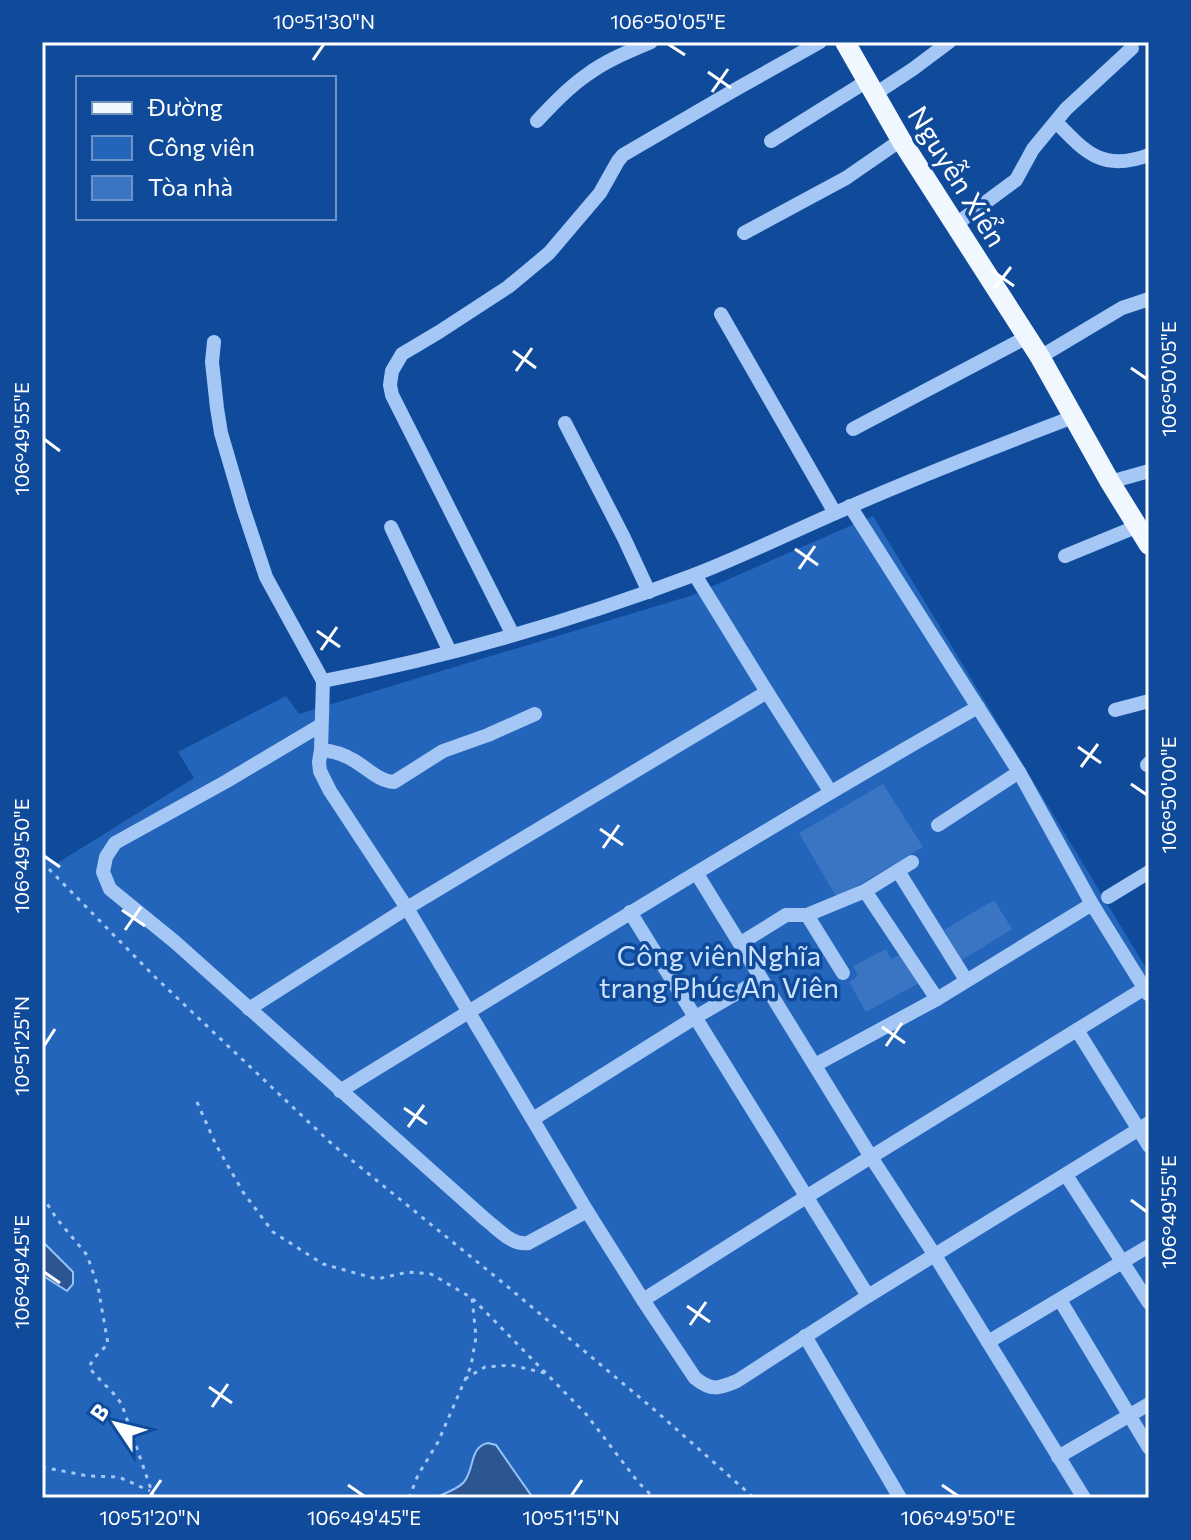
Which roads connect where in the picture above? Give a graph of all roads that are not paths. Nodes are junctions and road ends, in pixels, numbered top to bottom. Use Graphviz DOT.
graph roads {
  1 [pos="651,42"];
  2 [pos="820,42"];
  3 [pos="846,42"];
  4 [pos="949,42"];
  5 [pos="1132,48"];
  6 [pos="871,87"];
  7 [pos="537,121"];
  8 [pos="1056,122"];
  9 [pos="901,140"];
  10 [pos="771,141"];
  11 [pos="1149,155"];
  12 [pos="955,225"];
  13 [pos="744,233"];
  14 [pos="1149,299"];
  15 [pos="721,314"];
  16 [pos="1027,337"];
  17 [pos="214,342"];
  18 [pos="1040,357"];
  19 [pos="1073,417"];
  20 [pos="565,423"];
  21 [pos="853,429"];
  22 [pos="1149,471"];
  23 [pos="1110,482"];
  24 [pos="850,506"];
  25 [pos="835,513"];
  26 [pos="1138,526"];
  27 [pos="391,527"];
  28 [pos="1149,545"];
  29 [pos="1065,556"];
  30 [pos="695,575"];
  31 [pos="649,592"];
  32 [pos="513,635"];
  33 [pos="450,652"];
  34 [pos="323,681"];
  35 [pos="767,692"];
  36 [pos="1149,701"];
  37 [pos="978,707"];
  38 [pos="1115,710"];
  39 [pos="535,714"];
  40 [pos="321,725"];
  41 [pos="321,750"];
  42 [pos="1019,772"];
  43 [pos="830,791"];
  44 [pos="938,825"];
  45 [pos="912,862"];
  46 [pos="898,871"];
  47 [pos="1149,872"];
  48 [pos="697,874"];
  49 [pos="865,891"];
  50 [pos="1108,897"];
  51 [pos="1092,904"];
  52 [pos="407,908"];
  53 [pos="630,912"];
  54 [pos="807,915"];
  55 [pos="741,943"];
  56 [pos="843,973"];
  57 [pos="761,979"];
  58 [pos="966,980"];
  59 [pos="1147,992"];
  60 [pos="937,999"];
  61 [pos="249,1009"];
  62 [pos="468,1012"];
  63 [pos="694,1018"];
  64 [pos="1077,1030"];
  65 [pos="815,1065"];
  66 [pos="340,1091"];
  67 [pos="533,1119"];
  68 [pos="1144,1126"];
  69 [pos="1149,1146"];
  70 [pos="871,1157"];
  71 [pos="1066,1175"];
  72 [pos="806,1197"];
  73 [pos="587,1211"];
  74 [pos="1149,1246"];
  75 [pos="934,1254"];
  76 [pos="1121,1262"];
  77 [pos="868,1296"];
  78 [pos="643,1300"];
  79 [pos="1060,1300"];
  80 [pos="1149,1303"];
  81 [pos="805,1336"];
  82 [pos="988,1342"];
  83 [pos="1149,1404"];
  84 [pos="1129,1416"];
  85 [pos="1149,1448"];
  86 [pos="1058,1457"];
  87 [pos="900,1498"];
  88 [pos="1084,1498"];
  1 -- 7 [label="street"];
  2 -- 32 [label="street"];
  3 -- 6 [label="main road, Nguyễn Xiển"];
  4 -- 6 [label="street"];
  5 -- 8 [label="street"];
  6 -- 9 [label="main road, Nguyễn Xiển"];
  6 -- 10 [label="street"];
  8 -- 11 [label="street"];
  8 -- 12 [label="street"];
  9 -- 12 [label="main road, Nguyễn Xiển"];
  9 -- 13 [label="street"];
  12 -- 16 [label="main road, Nguyễn Xiển"];
  14 -- 18 [label="street"];
  15 -- 25 [label="street"];
  16 -- 18 [label="main road, Nguyễn Xiển"];
  16 -- 21 [label="street"];
  17 -- 34 [label="street"];
  18 -- 19 [label="main road, Nguyễn Xiển"];
  19 -- 23 [label="main road, Nguyễn Xiển"];
  19 -- 24 [label="street"];
  20 -- 31 [label="street"];
  22 -- 23 [label="street"];
  23 -- 26 [label="main road, Nguyễn Xiển"];
  24 -- 25 [label="street"];
  24 -- 37 [label="street"];
  25 -- 30 [label="street"];
  26 -- 28 [label="main road, Nguyễn Xiển"];
  26 -- 29 [label="street"];
  27 -- 33 [label="street"];
  30 -- 31 [label="street"];
  30 -- 35 [label="street"];
  31 -- 32 [label="street"];
  32 -- 33 [label="street"];
  33 -- 34 [label="street"];
  34 -- 40 [label="street"];
  35 -- 43 [label="street"];
  35 -- 52 [label="street"];
  36 -- 38 [label="street"];
  37 -- 42 [label="street"];
  37 -- 43 [label="street"];
  39 -- 41 [label="street"];
  40 -- 41 [label="street"];
  40 -- 61 [label="street"];
  41 -- 52 [label="street"];
  42 -- 44 [label="street"];
  42 -- 51 [label="street"];
  43 -- 48 [label="street"];
  45 -- 46 [label="street"];
  46 -- 49 [label="street"];
  46 -- 58 [label="street"];
  47 -- 50 [label="street"];
  48 -- 53 [label="street"];
  48 -- 55 [label="street"];
  49 -- 54 [label="street"];
  49 -- 60 [label="street"];
  51 -- 58 [label="street"];
  51 -- 59 [label="street"];
  52 -- 61 [label="street"];
  52 -- 62 [label="street"];
  53 -- 62 [label="street"];
  53 -- 63 [label="street"];
  54 -- 55 [label="street"];
  54 -- 56 [label="street"];
  55 -- 57 [label="street"];
  57 -- 63 [label="street"];
  57 -- 65 [label="street"];
  58 -- 60 [label="street"];
  59 -- 64 [label="street"];
  60 -- 65 [label="street"];
  61 -- 66 [label="street"];
  62 -- 66 [label="street"];
  62 -- 67 [label="street"];
  63 -- 67 [label="street"];
  63 -- 72 [label="street"];
  64 -- 68 [label="street"];
  64 -- 70 [label="street"];
  65 -- 70 [label="street"];
  66 -- 73 [label="street"];
  67 -- 73 [label="street"];
  68 -- 69 [label="street"];
  68 -- 71 [label="street"];
  70 -- 72 [label="street"];
  70 -- 75 [label="street"];
  71 -- 75 [label="street"];
  71 -- 76 [label="street"];
  72 -- 77 [label="street"];
  72 -- 78 [label="street"];
  73 -- 78 [label="street"];
  74 -- 76 [label="street"];
  75 -- 77 [label="street"];
  75 -- 82 [label="street"];
  76 -- 79 [label="street"];
  76 -- 80 [label="street"];
  77 -- 81 [label="street"];
  78 -- 81 [label="street"];
  79 -- 82 [label="street"];
  79 -- 84 [label="street"];
  81 -- 87 [label="street"];
  82 -- 86 [label="street"];
  83 -- 84 [label="street"];
  84 -- 85 [label="street"];
  84 -- 86 [label="street"];
  86 -- 88 [label="street"];
}
